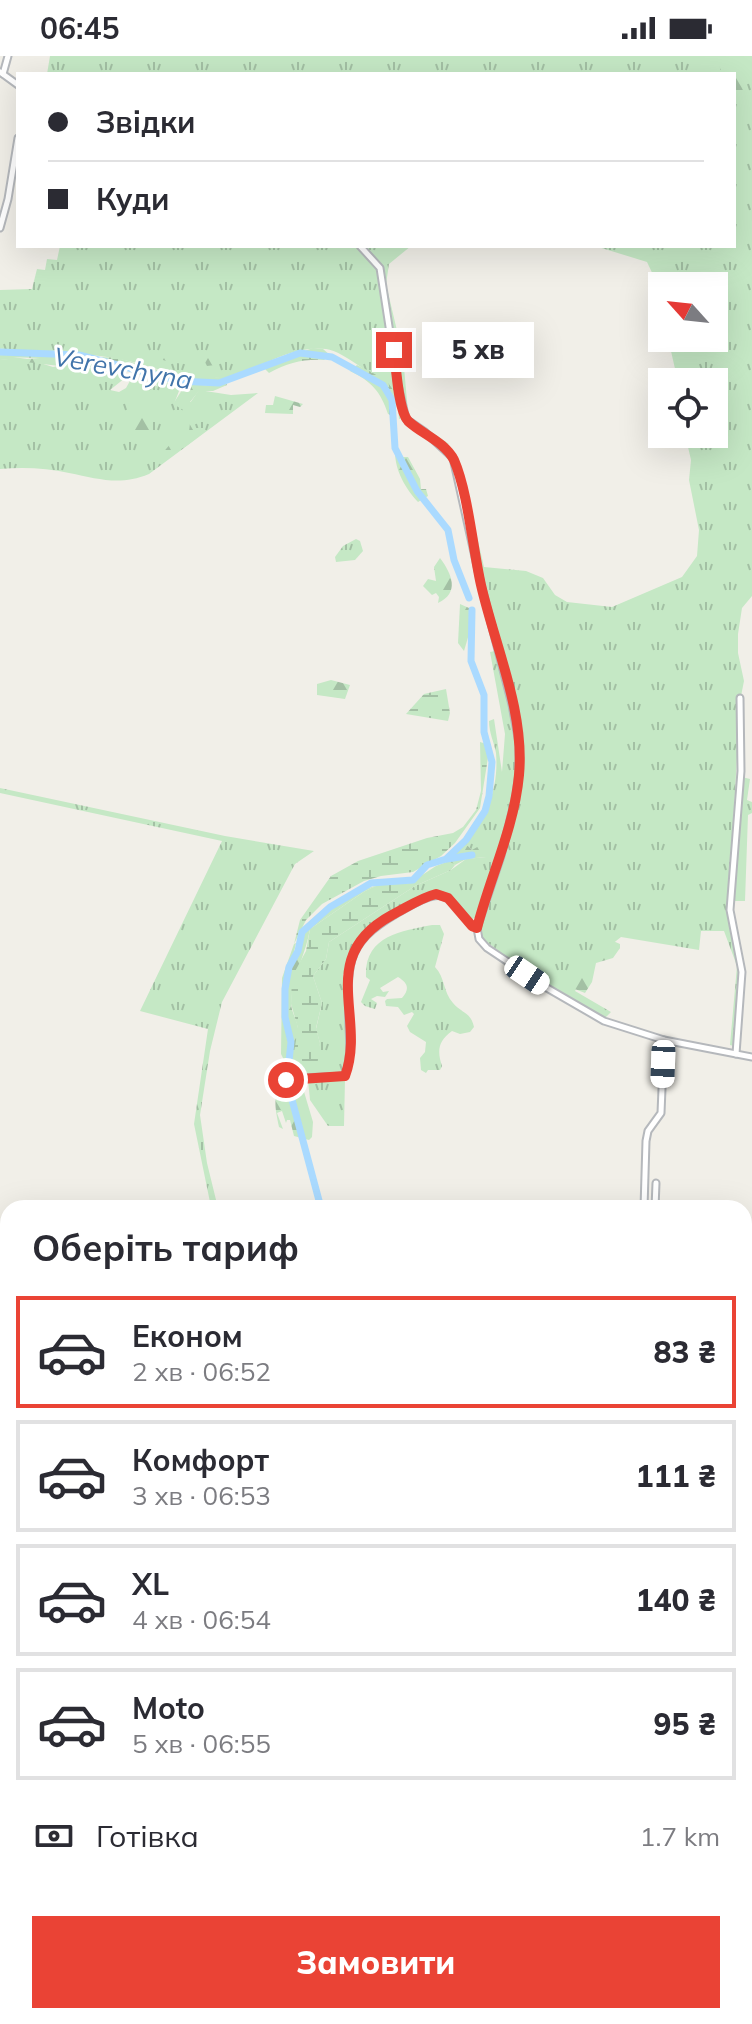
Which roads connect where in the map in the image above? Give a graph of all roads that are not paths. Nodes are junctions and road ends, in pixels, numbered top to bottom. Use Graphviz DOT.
graph roads {
  1 [pos="8,56"];
  2 [pos="2,73"];
  3 [pos="16,150"];
  4 [pos="0,228"];
  5 [pos="362,248"];
  6 [pos="740,698"];
  7 [pos="477,928"];
  8 [pos="664,1040"];
  9 [pos="736,1054"];
  10 [pos="752,1057"];
  11 [pos="282,1079"];
  12 [pos="656,1183"];
  13 [pos="644,1200"];
  14 [pos="655,1200"];
  1 -- 2 [label="street"];
  3 -- 4 [label="street"];
  5 -- 7 [label="street"];
  6 -- 9 [label="street"];
  7 -- 8 [label="street"];
  7 -- 11 [label="street"];
  8 -- 9 [label="street"];
  8 -- 13 [label="street"];
  9 -- 10 [label="street"];
  12 -- 14 [label="street"];
}
